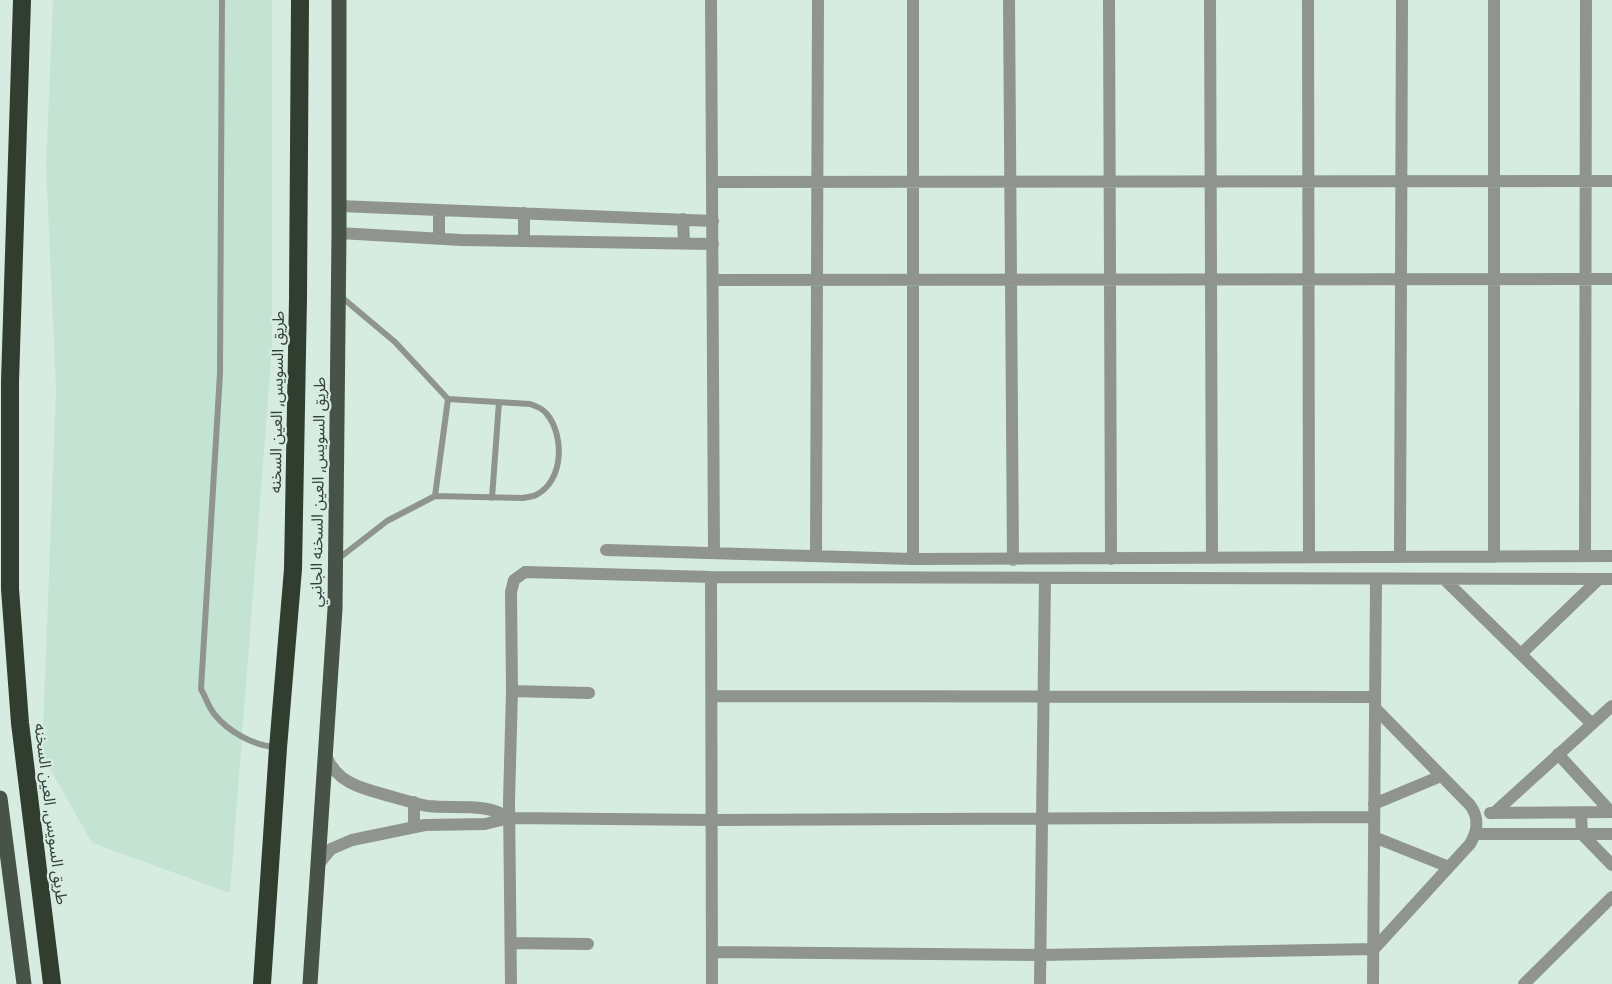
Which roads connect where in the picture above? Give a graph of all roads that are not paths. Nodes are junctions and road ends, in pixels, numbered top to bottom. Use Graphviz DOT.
graph roads {
  1 [pos="22,0"];
  2 [pos="222,0"];
  3 [pos="300,0"];
  4 [pos="339,0"];
  5 [pos="711,0"];
  6 [pos="818,0"];
  7 [pos="913,0"];
  8 [pos="1009,0"];
  9 [pos="1108,0"];
  10 [pos="1210,0"];
  11 [pos="1308,0"];
  12 [pos="1402,0"];
  13 [pos="1494,0"];
  14 [pos="1586,0"];
  15 [pos="1401,181"];
  16 [pos="1494,181"];
  17 [pos="1586,181"];
  18 [pos="1612,181"];
  19 [pos="712,182"];
  20 [pos="817,182"];
  21 [pos="913,182"];
  22 [pos="1010,182"];
  23 [pos="1109,182"];
  24 [pos="1212,182"];
  25 [pos="1308,182"];
  26 [pos="339,206"];
  27 [pos="439,211"];
  28 [pos="524,213"];
  29 [pos="683,219"];
  30 [pos="713,220"];
  31 [pos="339,233"];
  32 [pos="439,238"];
  33 [pos="524,240"];
  34 [pos="684,243"];
  35 [pos="713,244"];
  36 [pos="1212,279"];
  37 [pos="1308,279"];
  38 [pos="1401,279"];
  39 [pos="1494,279"];
  40 [pos="1585,279"];
  41 [pos="1612,279"];
  42 [pos="713,280"];
  43 [pos="817,280"];
  44 [pos="913,280"];
  45 [pos="1011,280"];
  46 [pos="1110,280"];
  47 [pos="338,294"];
  48 [pos="448,399"];
  49 [pos="499,402"];
  50 [pos="435,496"];
  51 [pos="492,498"];
  52 [pos="606,550"];
  53 [pos="714,553"];
  54 [pos="816,555"];
  55 [pos="1309,556"];
  56 [pos="1400,556"];
  57 [pos="1585,556"];
  58 [pos="1612,556"];
  59 [pos="1494,557"];
  60 [pos="1212,558"];
  61 [pos="913,559"];
  62 [pos="1111,559"];
  63 [pos="1013,560"];
  64 [pos="336,561"];
  65 [pos="711,577"];
  66 [pos="1045,578"];
  67 [pos="1376,579"];
  68 [pos="1444,579"];
  69 [pos="1606,579"];
  70 [pos="1521,654"];
  71 [pos="512,691"];
  72 [pos="589,693"];
  73 [pos="712,696"];
  74 [pos="1043,696"];
  75 [pos="1375,703"];
  76 [pos="1612,706"];
  77 [pos="1591,723"];
  78 [pos="278,748"];
  79 [pos="325,754"];
  80 [pos="1558,754"];
  81 [pos="1441,776"];
  82 [pos="0,798"];
  83 [pos="414,802"];
  84 [pos="447,807"];
  85 [pos="1374,811"];
  86 [pos="1611,812"];
  87 [pos="1476,813"];
  88 [pos="1494,813"];
  89 [pos="1581,813"];
  90 [pos="509,818"];
  91 [pos="1041,819"];
  92 [pos="712,820"];
  93 [pos="447,825"];
  94 [pos="414,827"];
  95 [pos="1475,834"];
  96 [pos="1582,834"];
  97 [pos="1612,834"];
  98 [pos="1374,837"];
  99 [pos="318,865"];
  100 [pos="1612,865"];
  101 [pos="1449,867"];
  102 [pos="1610,904"];
  103 [pos="511,943"];
  104 [pos="588,944"];
  105 [pos="1374,949"];
  106 [pos="711,952"];
  107 [pos="1040,955"];
  108 [pos="24,984"];
  109 [pos="52,984"];
  110 [pos="262,984"];
  111 [pos="310,984"];
  112 [pos="511,984"];
  113 [pos="711,984"];
  114 [pos="1040,984"];
  115 [pos="1373,984"];
  116 [pos="1524,984"];
  1 -- 109 [label="highway, طريق السويس, العين السخنه"];
  2 -- 78 [label="lane"];
  3 -- 78 [label="highway, طريق السويس, العين السخنه"];
  4 -- 26 [label="main road, طريق السويس, العين السخنه الجانبي"];
  5 -- 19 [label="street"];
  6 -- 20 [label="street"];
  7 -- 21 [label="street"];
  8 -- 22 [label="street"];
  9 -- 23 [label="street"];
  10 -- 24 [label="street"];
  11 -- 25 [label="street"];
  12 -- 15 [label="street"];
  13 -- 16 [label="street"];
  14 -- 17 [label="street"];
  15 -- 16 [label="street"];
  15 -- 25 [label="street"];
  15 -- 38 [label="street"];
  16 -- 17 [label="street"];
  16 -- 39 [label="street"];
  17 -- 18 [label="street"];
  17 -- 40 [label="street"];
  19 -- 20 [label="street"];
  19 -- 30 [label="street"];
  20 -- 21 [label="street"];
  20 -- 43 [label="street"];
  21 -- 22 [label="street"];
  21 -- 44 [label="street"];
  22 -- 23 [label="street"];
  22 -- 45 [label="street"];
  23 -- 24 [label="street"];
  23 -- 46 [label="street"];
  24 -- 25 [label="street"];
  24 -- 36 [label="street"];
  25 -- 37 [label="street"];
  26 -- 27 [label="street"];
  26 -- 31 [label="main road, طريق السويس, العين السخنه الجانبي"];
  27 -- 28 [label="street"];
  27 -- 32 [label="street"];
  28 -- 29 [label="street"];
  28 -- 33 [label="street"];
  29 -- 30 [label="street"];
  29 -- 34 [label="street"];
  30 -- 35 [label="street"];
  31 -- 32 [label="street"];
  31 -- 47 [label="main road, طريق السويس, العين السخنه الجانبي"];
  32 -- 33 [label="street"];
  33 -- 34 [label="street"];
  34 -- 35 [label="street"];
  35 -- 42 [label="street"];
  36 -- 37 [label="street"];
  36 -- 46 [label="street"];
  36 -- 60 [label="street"];
  37 -- 38 [label="street"];
  37 -- 55 [label="street"];
  38 -- 39 [label="street"];
  38 -- 56 [label="street"];
  39 -- 40 [label="street"];
  39 -- 59 [label="street"];
  40 -- 41 [label="street"];
  40 -- 57 [label="street"];
  42 -- 43 [label="street"];
  42 -- 53 [label="street"];
  43 -- 44 [label="street"];
  43 -- 54 [label="street"];
  44 -- 45 [label="street"];
  44 -- 61 [label="street"];
  45 -- 46 [label="street"];
  45 -- 63 [label="street"];
  46 -- 62 [label="street"];
  47 -- 48 [label="lane"];
  47 -- 64 [label="main road, طريق السويس, العين السخنه الجانبي"];
  48 -- 49 [label="lane"];
  48 -- 50 [label="lane"];
  49 -- 51 [label="lane"];
  49 -- 51 [label="lane"];
  50 -- 51 [label="lane"];
  50 -- 64 [label="lane"];
  52 -- 53 [label="street"];
  53 -- 54 [label="street"];
  54 -- 61 [label="street"];
  55 -- 56 [label="street"];
  55 -- 60 [label="street"];
  56 -- 59 [label="street"];
  57 -- 58 [label="street"];
  57 -- 59 [label="street"];
  60 -- 62 [label="street"];
  61 -- 63 [label="street"];
  62 -- 63 [label="street"];
  64 -- 79 [label="main road, طريق السويس, العين السخنه الجانبي"];
  65 -- 66 [label="street"];
  65 -- 71 [label="street"];
  65 -- 73 [label="street"];
  66 -- 67 [label="street"];
  66 -- 74 [label="street"];
  67 -- 68 [label="street"];
  67 -- 75 [label="street"];
  68 -- 69 [label="street"];
  68 -- 70 [label="street"];
  69 -- 70 [label="street"];
  70 -- 77 [label="street"];
  71 -- 72 [label="street"];
  71 -- 90 [label="street"];
  73 -- 74 [label="street"];
  73 -- 92 [label="street"];
  74 -- 75 [label="street"];
  74 -- 91 [label="street"];
  75 -- 81 [label="street"];
  75 -- 85 [label="street"];
  76 -- 77 [label="street"];
  77 -- 80 [label="street"];
  78 -- 110 [label="highway, طريق السويس, العين السخنه"];
  79 -- 83 [label="street"];
  79 -- 99 [label="main road, طريق السويس, العين السخنه الجانبي"];
  80 -- 86 [label="street"];
  80 -- 88 [label="street"];
  81 -- 85 [label="street"];
  81 -- 87 [label="street"];
  82 -- 108 [label="main road"];
  83 -- 84 [label="street"];
  83 -- 94 [label="street"];
  84 -- 90 [label="street"];
  84 -- 93 [label="street"];
  85 -- 91 [label="street"];
  85 -- 98 [label="street"];
  86 -- 89 [label="street"];
  87 -- 88 [label="street"];
  87 -- 95 [label="street"];
  88 -- 89 [label="street"];
  89 -- 96 [label="street"];
  90 -- 92 [label="street"];
  90 -- 93 [label="street"];
  90 -- 103 [label="street"];
  91 -- 92 [label="street"];
  91 -- 107 [label="street"];
  92 -- 106 [label="street"];
  93 -- 94 [label="street"];
  94 -- 99 [label="street"];
  95 -- 96 [label="street"];
  95 -- 101 [label="street"];
  96 -- 97 [label="street"];
  96 -- 100 [label="street"];
  98 -- 101 [label="street"];
  98 -- 105 [label="street"];
  99 -- 111 [label="main road, طريق السويس, العين السخنه الجانبي"];
  101 -- 105 [label="street"];
  102 -- 116 [label="street"];
  103 -- 104 [label="street"];
  103 -- 112 [label="street"];
  105 -- 107 [label="street"];
  105 -- 115 [label="street"];
  106 -- 107 [label="street"];
  106 -- 113 [label="street"];
  107 -- 114 [label="street"];
}
